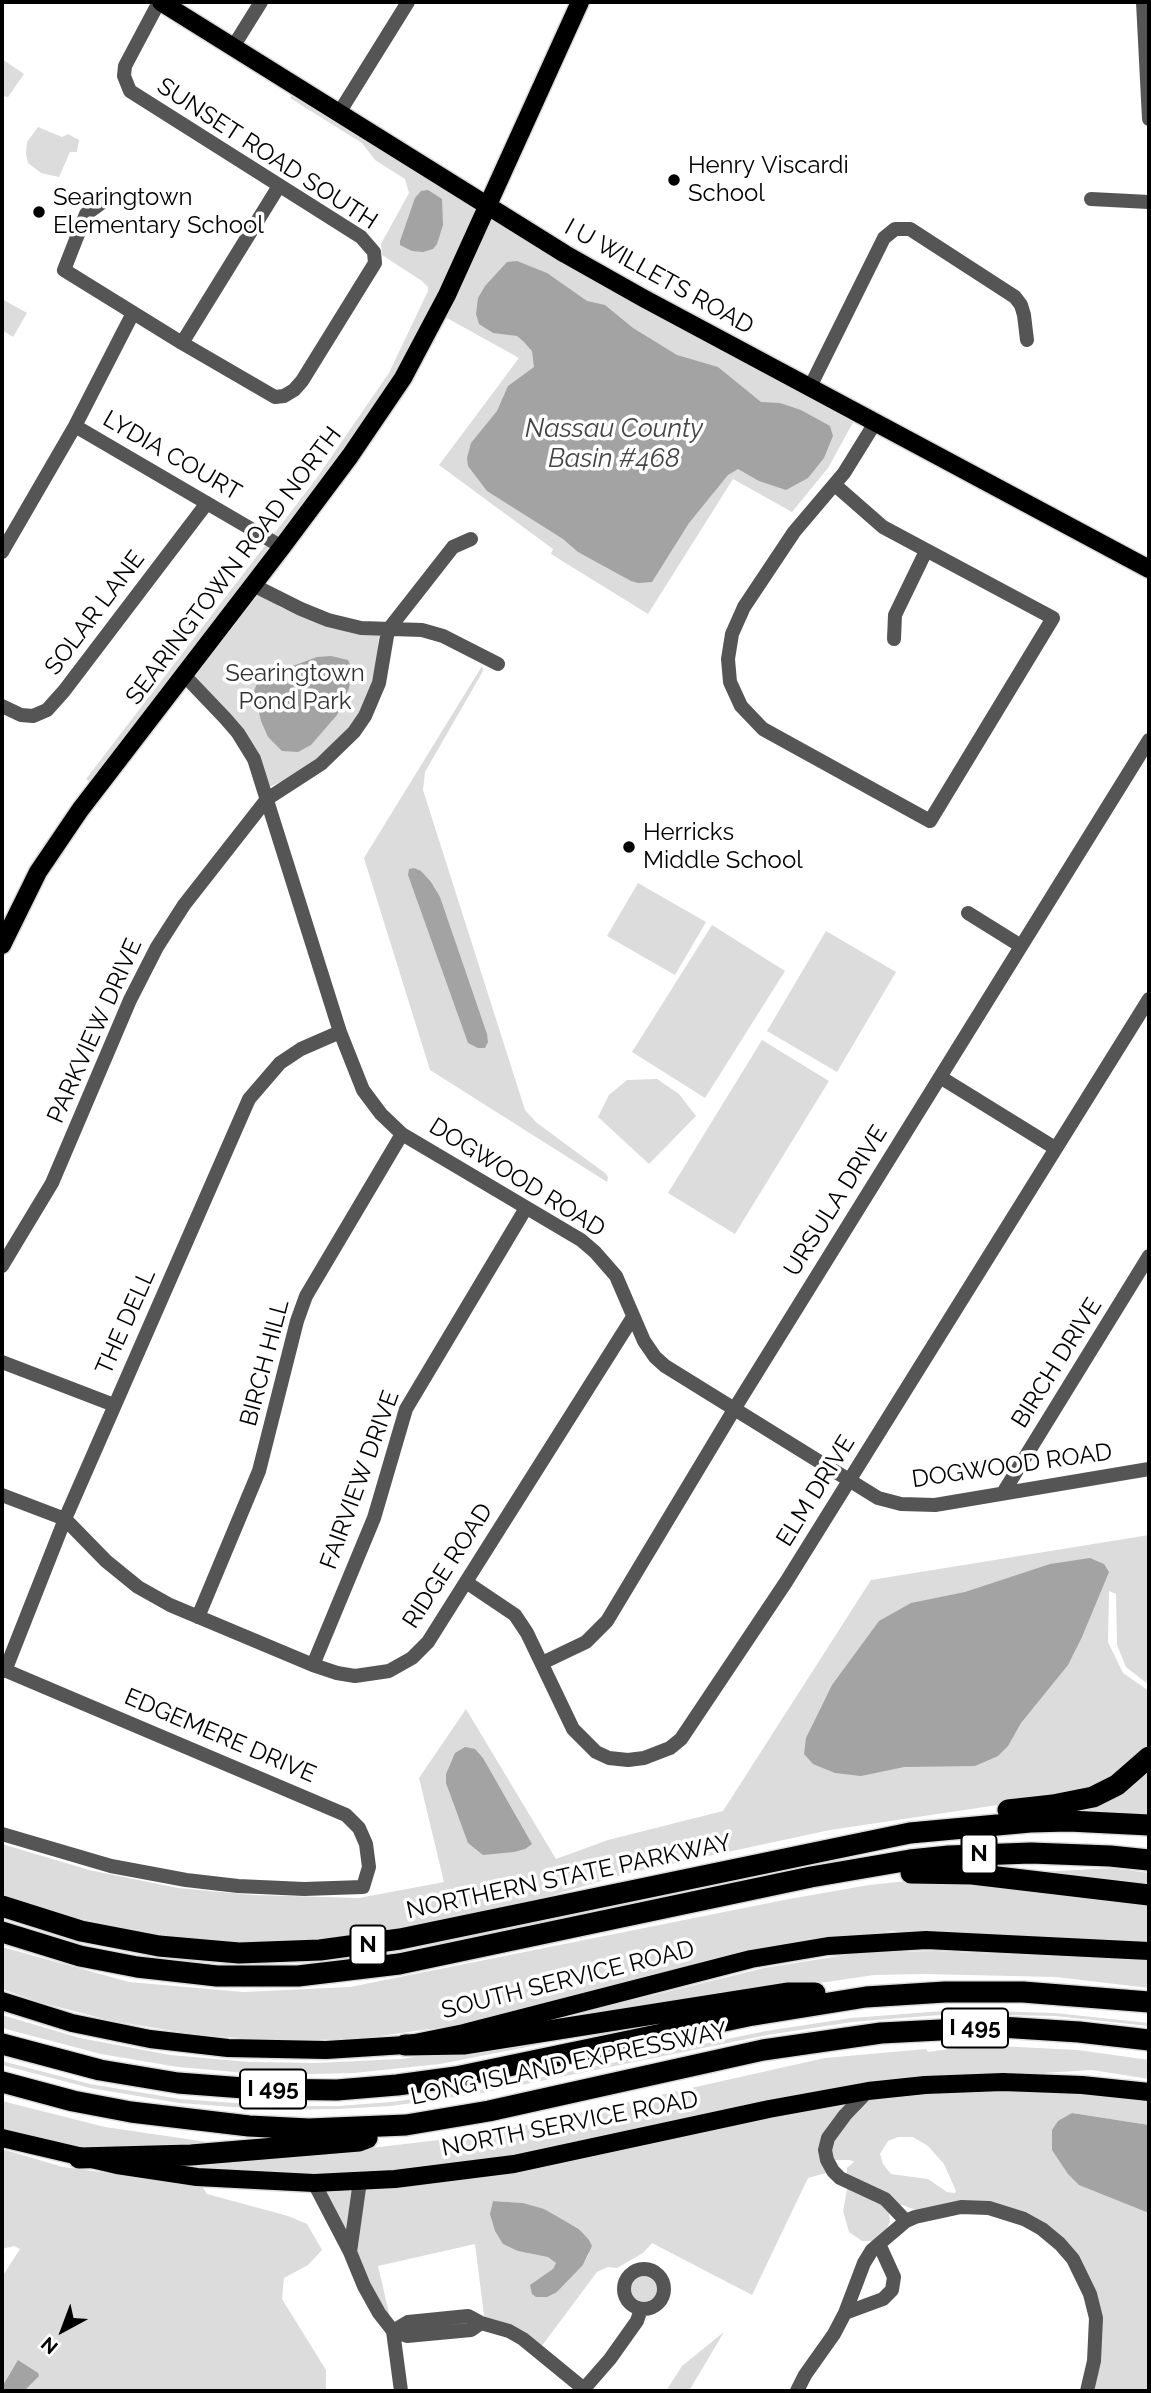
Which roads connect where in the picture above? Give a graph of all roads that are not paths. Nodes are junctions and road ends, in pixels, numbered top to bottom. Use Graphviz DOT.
graph roads {
  1 [pos="160,2"];
  2 [pos="261,2"];
  3 [pos="408,2"];
  4 [pos="580,2"];
  5 [pos="1143,2"];
  6 [pos="233,47"];
  7 [pos="339,113"];
  8 [pos="1149,119"];
  9 [pos="279,186"];
  10 [pos="1091,200"];
  11 [pos="104,201"];
  12 [pos="1149,202"];
  13 [pos="487,205"];
  14 [pos="133,313"];
  15 [pos="1027,340"];
  16 [pos="182,343"];
  17 [pos="810,387"];
  18 [pos="875,423"];
  19 [pos="75,426"];
  20 [pos="835,485"];
  21 [pos="207,503"];
  22 [pos="6,537"];
  23 [pos="471,539"];
  24 [pos="282,547"];
  25 [pos="926,551"];
  26 [pos="2,552"];
  27 [pos="1149,569"];
  28 [pos="253,584"];
  29 [pos="388,630"];
  30 [pos="894,639"];
  31 [pos="498,664"];
  32 [pos="183,674"];
  33 [pos="2,706"];
  34 [pos="1149,740"];
  35 [pos="268,799"];
  36 [pos="968,913"];
  37 [pos="2,946"];
  38 [pos="1021,946"];
  39 [pos="1149,999"];
  40 [pos="340,1032"];
  41 [pos="940,1077"];
  42 [pos="402,1134"];
  43 [pos="1055,1149"];
  44 [pos="526,1208"];
  45 [pos="1149,1256"];
  46 [pos="2,1266"];
  47 [pos="633,1317"];
  48 [pos="2,1362"];
  49 [pos="114,1405"];
  50 [pos="734,1410"];
  51 [pos="1149,1469"];
  52 [pos="849,1481"];
  53 [pos="1003,1493"];
  54 [pos="2,1495"];
  55 [pos="65,1519"];
  56 [pos="466,1582"];
  57 [pos="198,1617"];
  58 [pos="542,1663"];
  59 [pos="313,1665"];
  60 [pos="4,1670"];
  61 [pos="1149,1757"];
  62 [pos="1149,1825"];
  63 [pos="910,1833"];
  64 [pos="2,1834"];
  65 [pos="1149,1860"];
  66 [pos="811,1877"];
  67 [pos="1149,1895"];
  68 [pos="2,1906"];
  69 [pos="2,1932"];
  70 [pos="1149,1951"];
  71 [pos="905,1994"];
  72 [pos="2,2001"];
  73 [pos="1149,2003"];
  74 [pos="1149,2040"];
  75 [pos="2,2044"];
  76 [pos="405,2045"];
  77 [pos="2,2082"];
  78 [pos="868,2091"];
  79 [pos="1149,2092"];
  80 [pos="406,2125"];
  81 [pos="2,2138"];
  82 [pos="79,2158"];
  83 [pos="360,2181"];
  84 [pos="314,2183"];
  85 [pos="906,2221"];
  86 [pos="879,2244"];
  87 [pos="350,2252"];
  88 [pos="641,2309"];
  89 [pos="845,2313"];
  90 [pos="393,2331"];
  91 [pos="583,2390"];
  92 [pos="401,2391"];
  93 [pos="797,2391"];
  94 [pos="1087,2391"];
  1 -- 6 [label="main road, I U WILLETS ROAD"];
  1 -- 9 [label="street, SUNSET ROAD SOUTH"];
  2 -- 6 [label="street"];
  3 -- 7 [label="street"];
  4 -- 13 [label="main road, SEARINGTOWN ROAD NORTH"];
  5 -- 8 [label="street"];
  6 -- 7 [label="main road, I U WILLETS ROAD"];
  7 -- 13 [label="main road, I U WILLETS ROAD"];
  9 -- 16 [label="street"];
  9 -- 16 [label="street, SUNSET ROAD SOUTH"];
  10 -- 12 [label="street"];
  11 -- 14 [label="street"];
  13 -- 17 [label="main road, I U WILLETS ROAD"];
  13 -- 24 [label="main road, SEARINGTOWN ROAD NORTH"];
  14 -- 16 [label="street"];
  14 -- 19 [label="street"];
  15 -- 17 [label="street"];
  17 -- 18 [label="main road, I U WILLETS ROAD"];
  18 -- 20 [label="street"];
  18 -- 27 [label="main road, I U WILLETS ROAD"];
  19 -- 21 [label="street, LYDIA COURT"];
  19 -- 22 [label="street"];
  20 -- 25 [label="street"];
  20 -- 25 [label="street"];
  21 -- 24 [label="street, LYDIA COURT"];
  21 -- 33 [label="street, SOLAR LANE"];
  22 -- 26 [label="street"];
  23 -- 29 [label="street, PARKVIEW DRIVE"];
  24 -- 28 [label="main road, SEARINGTOWN ROAD NORTH"];
  25 -- 30 [label="street"];
  28 -- 29 [label="street"];
  28 -- 32 [label="main road, SEARINGTOWN ROAD NORTH"];
  29 -- 31 [label="street"];
  29 -- 35 [label="street, PARKVIEW DRIVE"];
  32 -- 35 [label="street, DOGWOOD ROAD"];
  32 -- 37 [label="main road, SEARINGTOWN ROAD NORTH"];
  34 -- 38 [label="street, URSULA DRIVE"];
  35 -- 40 [label="street, DOGWOOD ROAD"];
  35 -- 46 [label="street, PARKVIEW DRIVE"];
  36 -- 38 [label="street"];
  38 -- 41 [label="street, URSULA DRIVE"];
  39 -- 43 [label="street, ELM DRIVE"];
  40 -- 42 [label="street, DOGWOOD ROAD"];
  40 -- 49 [label="street, THE DELL"];
  41 -- 43 [label="street"];
  41 -- 50 [label="street, URSULA DRIVE"];
  42 -- 44 [label="street, DOGWOOD ROAD"];
  42 -- 57 [label="street, BIRCH HILL"];
  43 -- 52 [label="street, ELM DRIVE"];
  44 -- 47 [label="street, DOGWOOD ROAD"];
  44 -- 59 [label="street, FAIRVIEW DRIVE"];
  45 -- 53 [label="street, BIRCH DRIVE"];
  47 -- 50 [label="street, DOGWOOD ROAD"];
  47 -- 56 [label="street, RIDGE ROAD"];
  48 -- 49 [label="street"];
  49 -- 55 [label="street, THE DELL"];
  50 -- 52 [label="street, DOGWOOD ROAD"];
  50 -- 58 [label="street, URSULA DRIVE"];
  51 -- 53 [label="street, DOGWOOD ROAD"];
  52 -- 53 [label="street, DOGWOOD ROAD"];
  52 -- 58 [label="street, ELM DRIVE"];
  54 -- 55 [label="street, RIDGE ROAD"];
  55 -- 57 [label="street, RIDGE ROAD"];
  55 -- 60 [label="street, THE DELL"];
  56 -- 58 [label="street, ELM DRIVE"];
  56 -- 59 [label="street, RIDGE ROAD"];
  57 -- 59 [label="street, RIDGE ROAD"];
  60 -- 64 [label="street, EDGEMERE DRIVE"];
  61 -- 63 [label="highway"];
  62 -- 63 [label="highway, NORTHERN STATE PARKWAY / N"];
  63 -- 68 [label="highway, NORTHERN STATE PARKWAY / N"];
  65 -- 66 [label="highway, NORTHERN STATE PARKWAY / N"];
  66 -- 67 [label="highway"];
  66 -- 69 [label="highway, NORTHERN STATE PARKWAY / N"];
  70 -- 76 [label="main road, SOUTH SERVICE ROAD"];
  71 -- 73 [label="highway, LONG ISLAND EXPRESSWAY / I 495"];
  71 -- 75 [label="highway, LONG ISLAND EXPRESSWAY / I 495"];
  71 -- 76 [label="highway"];
  72 -- 76 [label="main road, SOUTH SERVICE ROAD"];
  74 -- 80 [label="highway, LONG ISLAND EXPRESSWAY / I 495"];
  77 -- 80 [label="highway, LONG ISLAND EXPRESSWAY / I 495"];
  78 -- 79 [label="main road, NORTH SERVICE ROAD"];
  78 -- 83 [label="main road, NORTH SERVICE ROAD"];
  78 -- 85 [label="street"];
  80 -- 82 [label="highway"];
  81 -- 82 [label="main road, NORTH SERVICE ROAD"];
  82 -- 84 [label="main road, NORTH SERVICE ROAD"];
  83 -- 84 [label="main road, NORTH SERVICE ROAD"];
  83 -- 87 [label="street"];
  84 -- 87 [label="street"];
  85 -- 86 [label="street"];
  85 -- 94 [label="street"];
  86 -- 89 [label="street"];
  86 -- 89 [label="street"];
  87 -- 90 [label="street"];
  88 -- 91 [label="street"];
  89 -- 93 [label="street"];
  90 -- 91 [label="street"];
  90 -- 92 [label="street"];
}
